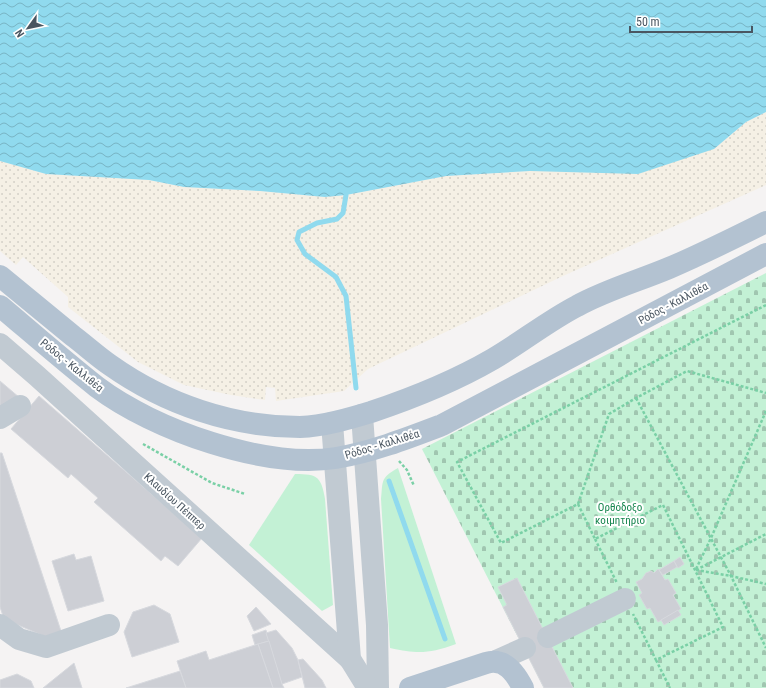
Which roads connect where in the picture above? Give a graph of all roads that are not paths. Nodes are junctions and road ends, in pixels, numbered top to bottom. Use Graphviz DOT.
graph roads {
  1 [pos="766,222"];
  2 [pos="766,254"];
  3 [pos="0,276"];
  4 [pos="0,306"];
  5 [pos="0,344"];
  6 [pos="20,406"];
  7 [pos="362,415"];
  8 [pos="0,418"];
  9 [pos="332,422"];
  10 [pos="365,451"];
  11 [pos="335,458"];
  12 [pos="625,599"];
  13 [pos="0,625"];
  14 [pos="109,625"];
  15 [pos="548,638"];
  16 [pos="525,648"];
  17 [pos="350,659"];
  18 [pos="496,662"];
  19 [pos="368,688"];
  20 [pos="378,688"];
  21 [pos="410,688"];
  22 [pos="524,688"];
  1 -- 7 [label="main road"];
  2 -- 10 [label="main road, Ρόδος - Καλλιθέα"];
  3 -- 9 [label="main road"];
  4 -- 11 [label="main road, Ρόδος - Καλλιθέα"];
  5 -- 17 [label="street, Κλαυδίου Πέππερ"];
  6 -- 8 [label="street"];
  7 -- 9 [label="main road"];
  7 -- 10 [label="street"];
  9 -- 11 [label="street"];
  10 -- 11 [label="main road, Ρόδος - Καλλιθέα"];
  10 -- 20 [label="street"];
  11 -- 17 [label="street"];
  12 -- 15 [label="street"];
  13 -- 14 [label="street"];
  16 -- 18 [label="street"];
  17 -- 19 [label="street"];
  18 -- 21 [label="main road"];
  18 -- 22 [label="main road"];
}
